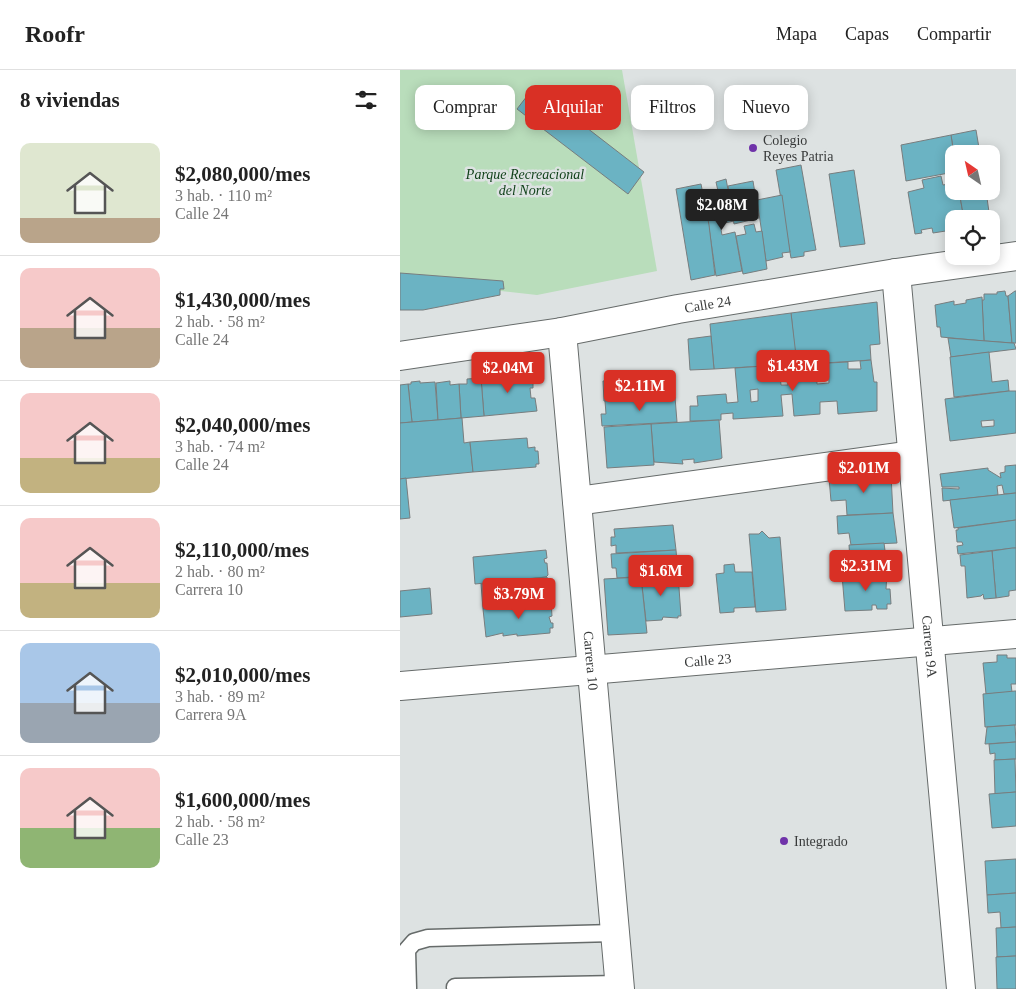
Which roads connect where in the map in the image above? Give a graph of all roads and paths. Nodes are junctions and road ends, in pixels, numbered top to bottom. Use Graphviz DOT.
graph roads {
  1 [pos="1016,256"];
  2 [pos="896,273"];
  3 [pos="562,332"];
  4 [pos="400,356"];
  5 [pos="912,455"];
  6 [pos="577,501"];
  7 [pos="1016,634"];
  8 [pos="929,641"];
  9 [pos="591,669"];
  10 [pos="400,686"];
  11 [pos="614,933"];
  12 [pos="619,986"];
  13 [pos="455,987"];
  14 [pos="408,988"];
  15 [pos="961,989"];
  1 -- 2 [label="street, Calle 24"];
  2 -- 3 [label="street, Calle 24"];
  2 -- 5 [label="street, Carrera 9A"];
  3 -- 4 [label="street, Calle 24"];
  3 -- 6 [label="street, Carrera 10"];
  5 -- 6 [label="street"];
  5 -- 8 [label="street, Carrera 9A"];
  6 -- 9 [label="street, Carrera 10"];
  7 -- 8 [label="street, Calle 23"];
  8 -- 9 [label="street, Calle 23"];
  8 -- 15 [label="street, Carrera 9A"];
  9 -- 10 [label="street, Calle 23"];
  9 -- 11 [label="street, Carrera 10"];
  11 -- 12 [label="street, Carrera 10"];
  11 -- 14 [label="lane"];
  12 -- 13 [label="lane"];
}
